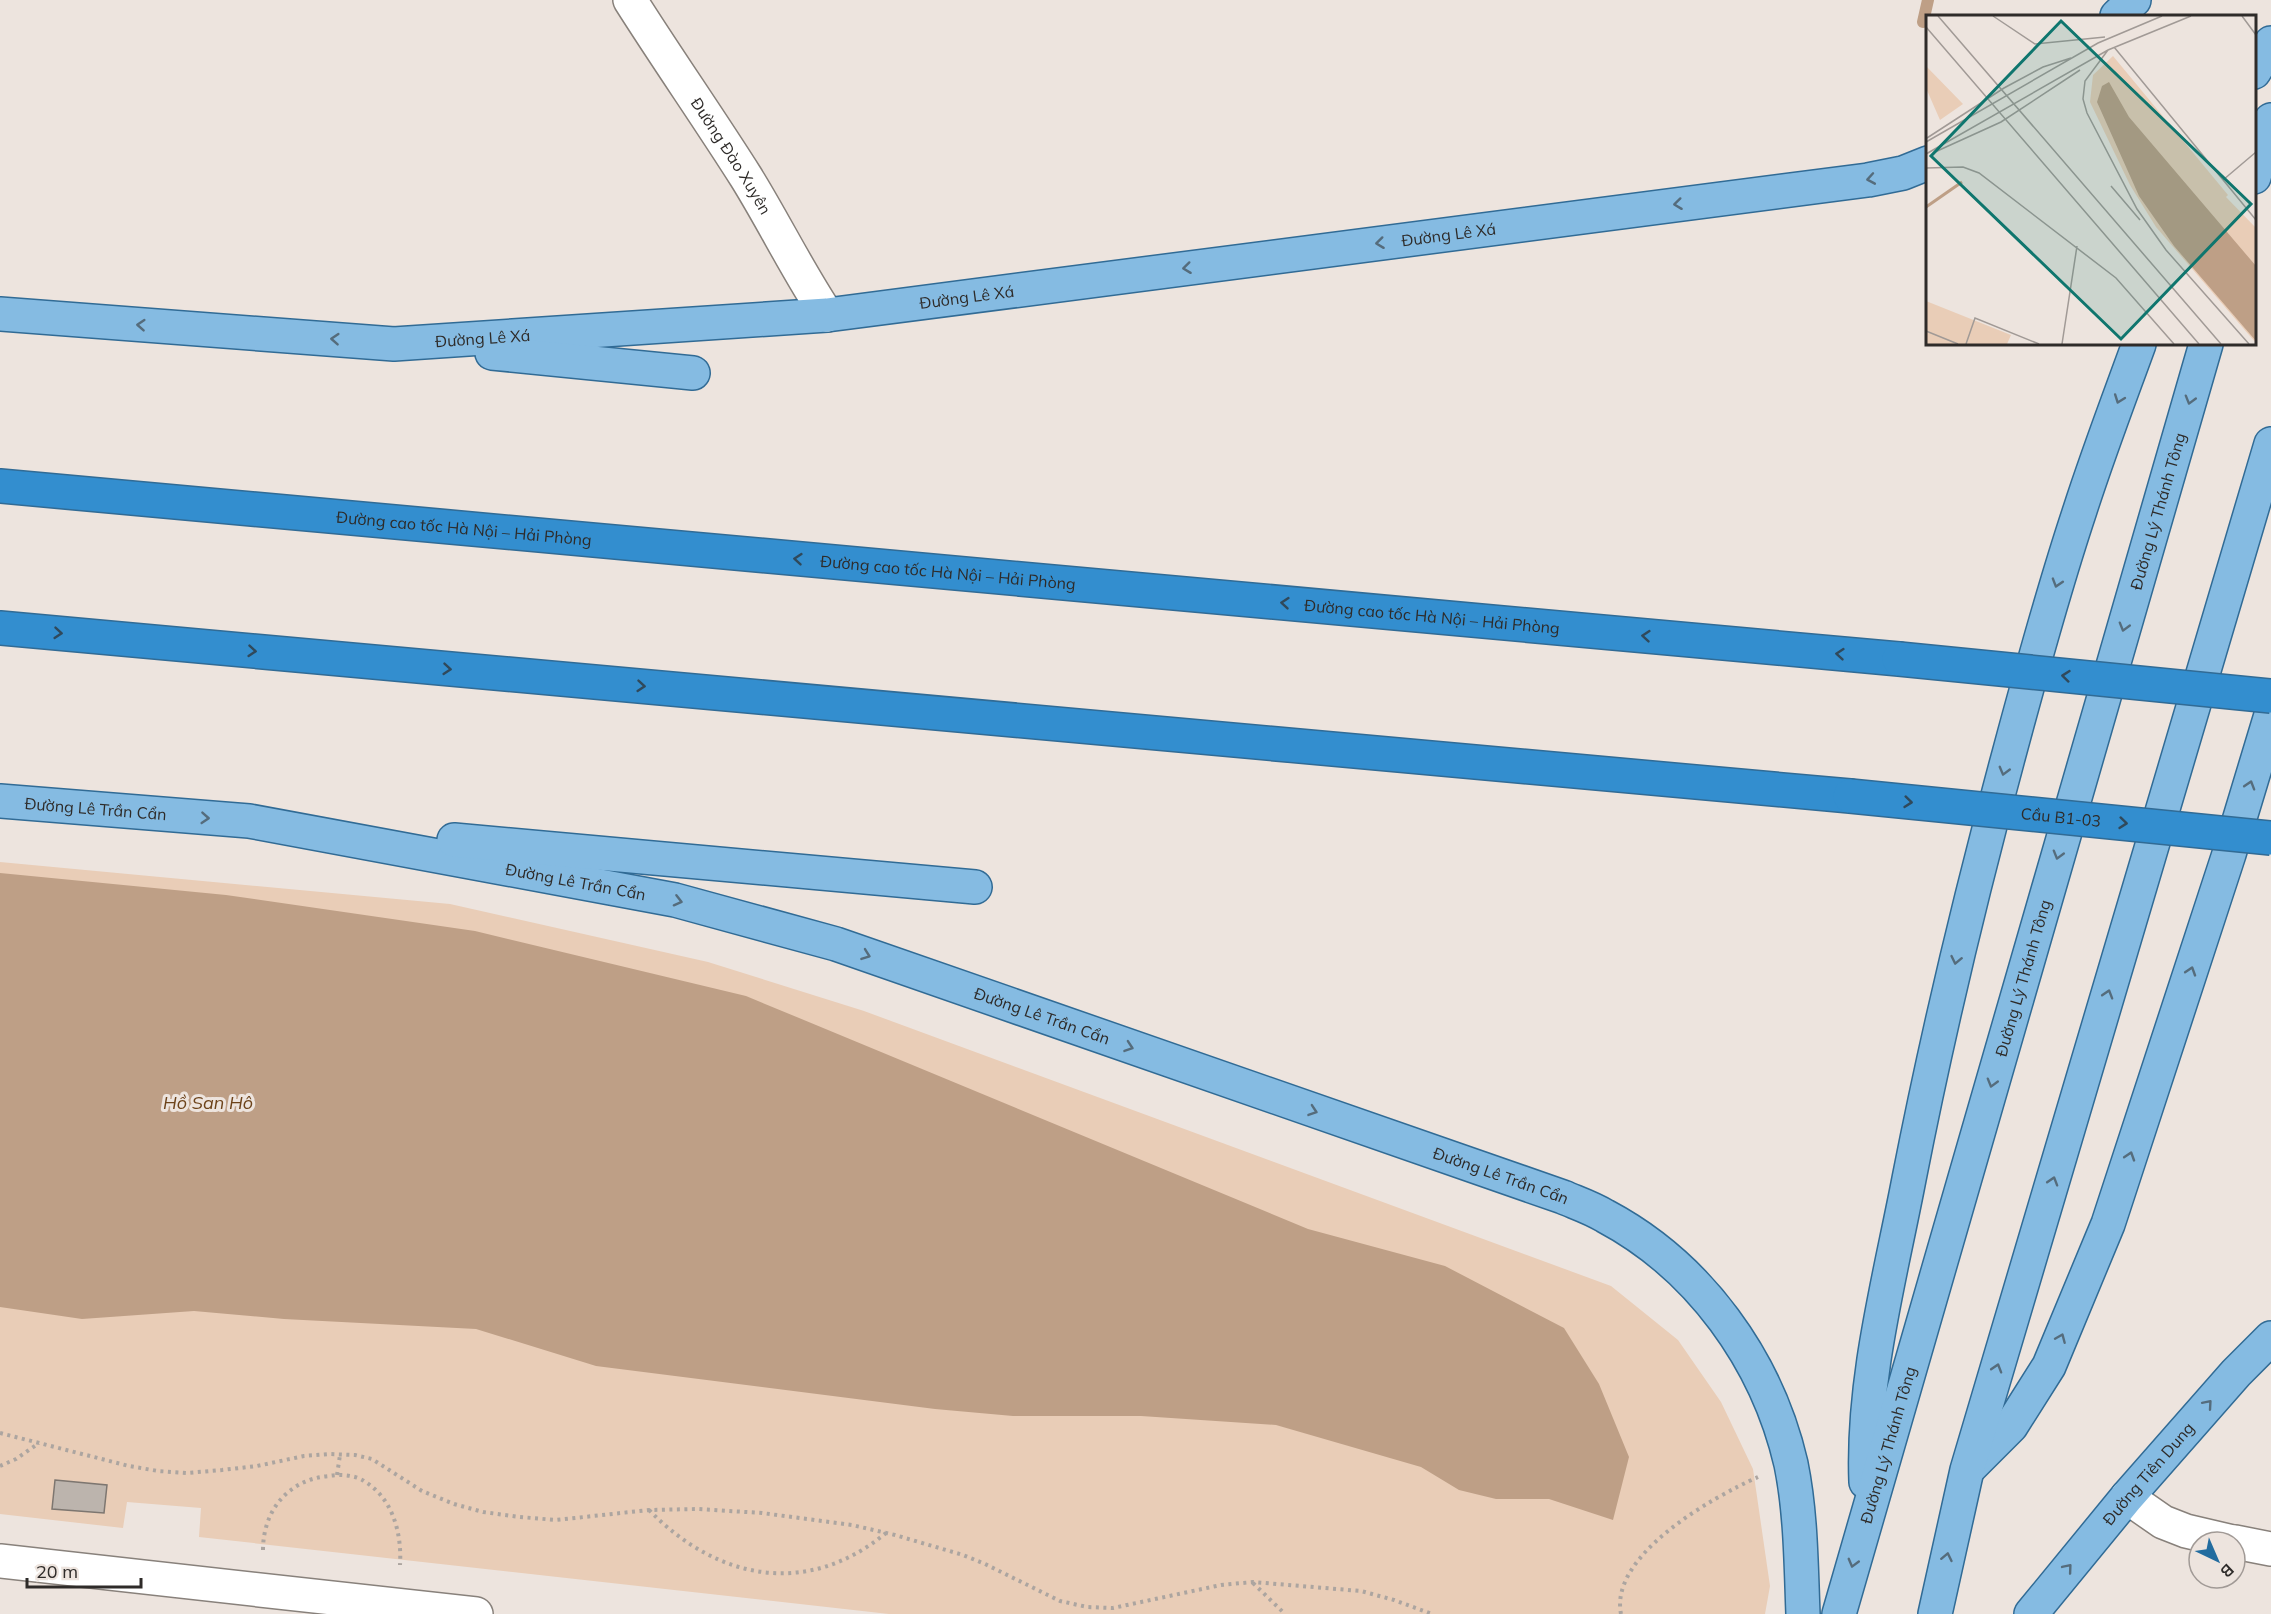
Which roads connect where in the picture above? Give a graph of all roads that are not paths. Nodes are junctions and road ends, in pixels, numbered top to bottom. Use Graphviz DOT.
graph roads {
  1 [pos="630,0"];
  2 [pos="2134,0"];
  3 [pos="2118,15"];
  4 [pos="2271,43"];
  5 [pos="2256,69"];
  6 [pos="2271,120"];
  7 [pos="1926,164"];
  8 [pos="2256,170"];
  9 [pos="0,314"];
  10 [pos="827,315"];
  11 [pos="394,344"];
  12 [pos="2139,345"];
  13 [pos="2206,345"];
  14 [pos="693,373"];
  15 [pos="2271,444"];
  16 [pos="0,486"];
  17 [pos="0,628"];
  18 [pos="2271,696"];
  19 [pos="2271,715"];
  20 [pos="0,801"];
  21 [pos="249,821"];
  22 [pos="2271,838"];
  23 [pos="975,887"];
  24 [pos="2271,1338"];
  25 [pos="1967,1470"];
  26 [pos="2127,1497"];
  27 [pos="1868,1512"];
  28 [pos="2187,1531"];
  29 [pos="2247,1545"];
  30 [pos="2271,1550"];
  31 [pos="0,1561"];
  32 [pos="313,1605"];
  33 [pos="476,1614"];
  34 [pos="1803,1614"];
  35 [pos="1839,1614"];
  36 [pos="1935,1614"];
  37 [pos="2031,1614"];
  1 -- 10 [label="street, Đường Đào Xuyên"];
  2 -- 3 [label="main road"];
  4 -- 5 [label="main road"];
  6 -- 8 [label="main road"];
  7 -- 10 [label="main road, Đường Lê Xá, one-way"];
  11 -- 9 [label="main road, Đường Lê Xá, one-way"];
  10 -- 11 [label="main road, Đường Lê Xá"];
  11 -- 14 [label="main road"];
  12 -- 27 [label="main road, one-way"];
  13 -- 27 [label="main road, Đường Lý Thánh Tông, one-way"];
  25 -- 15 [label="main road, one-way"];
  18 -- 16 [label="highway, Đường cao tốc Hà Nội – Hải Phòng, one-way, bridge"];
  17 -- 22 [label="highway, Cầu B1-03, one-way, bridge"];
  25 -- 19 [label="main road, one-way"];
  20 -- 21 [label="main road, Đường Lê Trần Cẩn, one-way"];
  21 -- 23 [label="main road"];
  21 -- 34 [label="main road, Đường Lê Trần Cẩn, one-way"];
  26 -- 24 [label="main road, Đường Tiên Dung, one-way"];
  36 -- 25 [label="main road, one-way"];
  26 -- 28 [label="street"];
  37 -- 26 [label="main road, Đường Tiên Dung, one-way"];
  27 -- 35 [label="main road, Đường Lý Thánh Tông, one-way"];
  29 -- 30 [label="street"];
  31 -- 32 [label="street"];
  32 -- 33 [label="street"];
}
